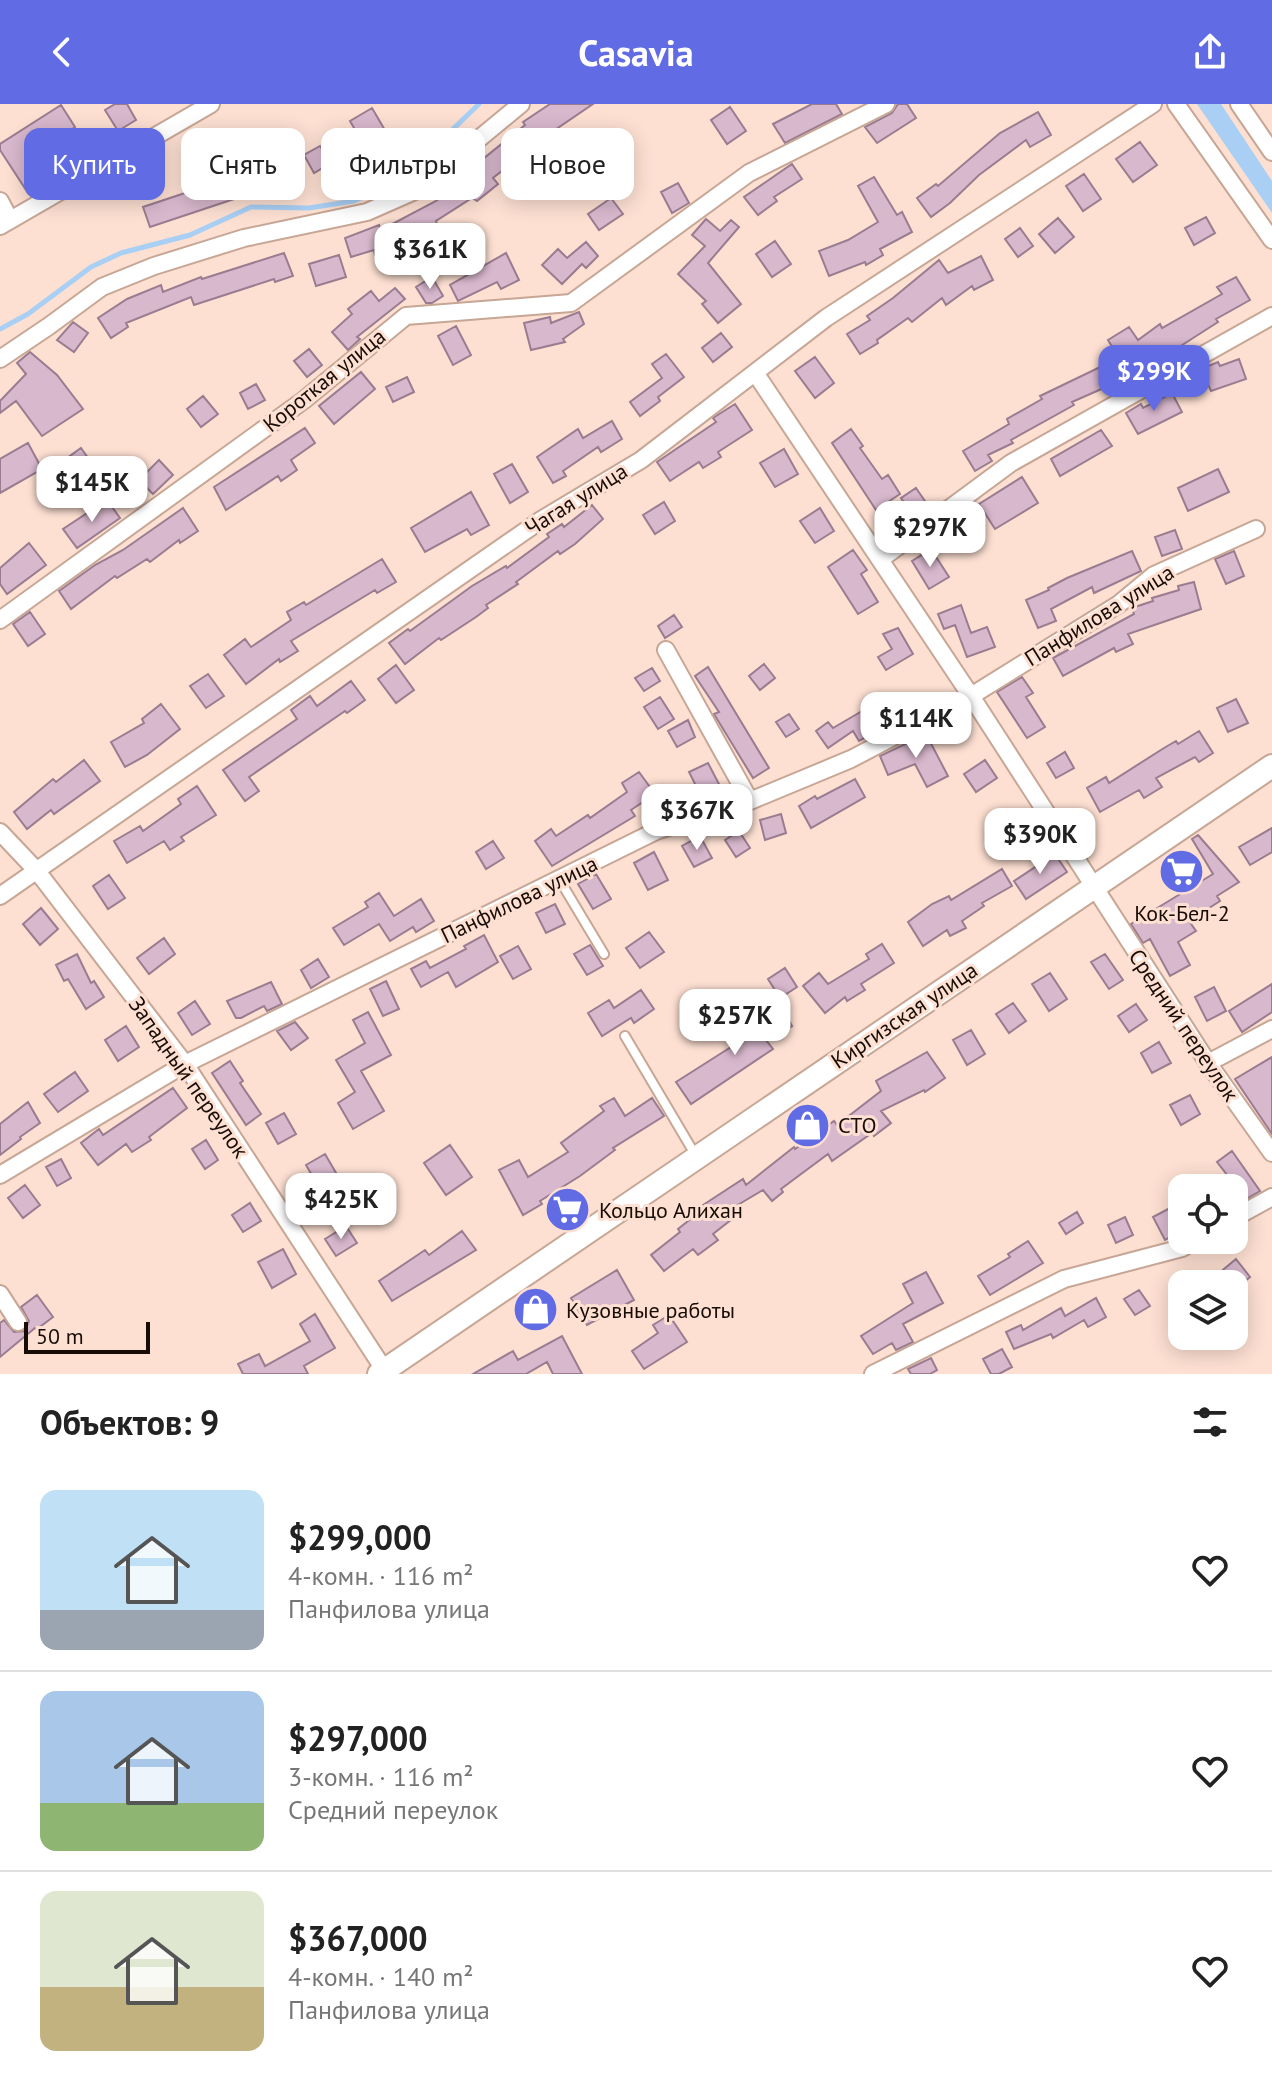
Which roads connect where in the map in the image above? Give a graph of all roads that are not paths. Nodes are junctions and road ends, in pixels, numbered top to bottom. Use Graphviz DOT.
graph roads {
  1 [pos="211,104"];
  2 [pos="521,104"];
  3 [pos="886,104"];
  4 [pos="1153,104"];
  5 [pos="1176,104"];
  6 [pos="1239,104"];
  7 [pos="1272,152"];
  8 [pos="0,201"];
  9 [pos="5,223"];
  10 [pos="1272,240"];
  11 [pos="1272,316"];
  12 [pos="0,359"];
  13 [pos="756,374"];
  14 [pos="1256,529"];
  15 [pos="881,559"];
  16 [pos="0,620"];
  17 [pos="666,650"];
  18 [pos="971,696"];
  19 [pos="1272,766"];
  20 [pos="750,801"];
  21 [pos="0,832"];
  22 [pos="37,871"];
  23 [pos="559,879"];
  24 [pos="1093,887"];
  25 [pos="0,896"];
  26 [pos="604,954"];
  27 [pos="1272,1029"];
  28 [pos="625,1036"];
  29 [pos="1208,1063"];
  30 [pos="185,1064"];
  31 [pos="1272,1153"];
  32 [pos="697,1157"];
  33 [pos="0,1175"];
  34 [pos="1272,1197"];
  35 [pos="1248,1210"];
  36 [pos="1168,1252"];
  37 [pos="0,1294"];
  38 [pos="18,1322"];
  39 [pos="384,1373"];
  40 [pos="873,1374"];
  1 -- 9 [label="street"];
  2 -- 12 [label="street"];
  3 -- 16 [label="street, Короткая улица"];
  4 -- 13 [label="street, Чагая улица"];
  5 -- 10 [label="street"];
  6 -- 7 [label="street"];
  8 -- 9 [label="street"];
  11 -- 15 [label="street"];
  13 -- 15 [label="street, Средний переулок"];
  13 -- 22 [label="street, Чагая улица"];
  14 -- 18 [label="street, Панфилова улица"];
  15 -- 18 [label="street, Средний переулок"];
  17 -- 20 [label="street"];
  18 -- 20 [label="street, Панфилова улица"];
  18 -- 24 [label="street, Средний переулок"];
  19 -- 24 [label="main road, Киргизская улица"];
  20 -- 23 [label="street, Панфилова улица"];
  21 -- 22 [label="street, Западный переулок"];
  22 -- 25 [label="street, Чагая улица"];
  22 -- 30 [label="street, Западный переулок"];
  23 -- 26 [label="lane"];
  23 -- 30 [label="street, Панфилова улица"];
  24 -- 29 [label="street, Средний переулок"];
  24 -- 32 [label="main road, Киргизская улица"];
  27 -- 29 [label="street"];
  28 -- 32 [label="lane"];
  29 -- 31 [label="street, Средний переулок"];
  30 -- 33 [label="street, Панфилова улица"];
  30 -- 39 [label="street, Западный переулок"];
  32 -- 39 [label="main road, Киргизская улица"];
  34 -- 35 [label="street"];
  36 -- 40 [label="street"];
  37 -- 38 [label="street"];
}
